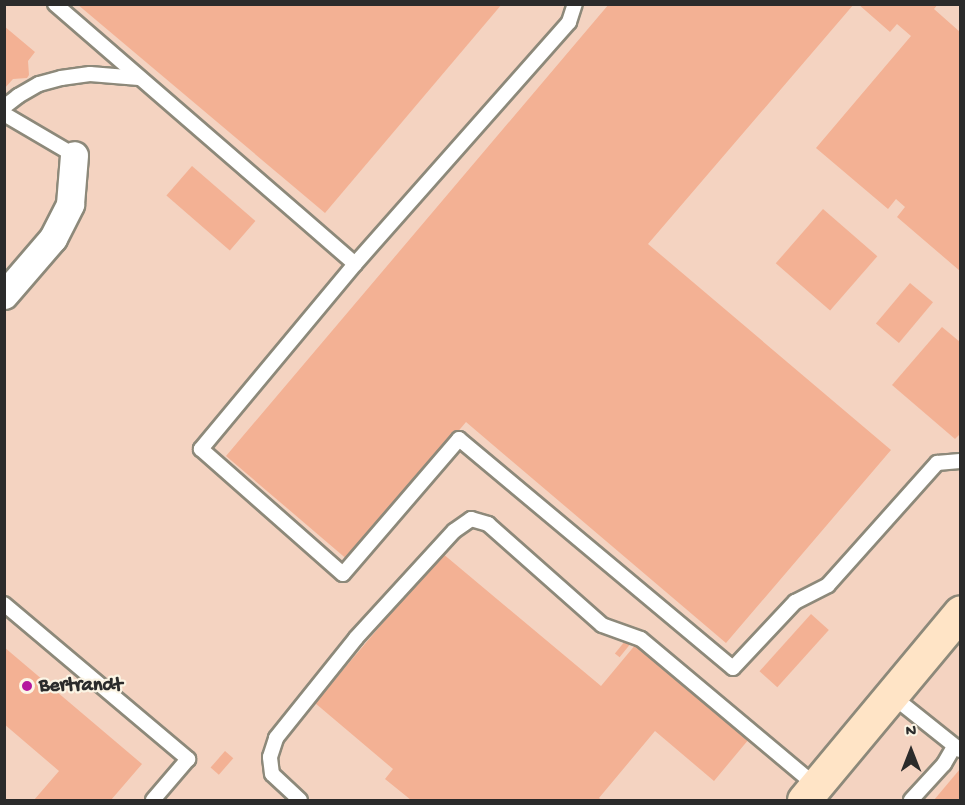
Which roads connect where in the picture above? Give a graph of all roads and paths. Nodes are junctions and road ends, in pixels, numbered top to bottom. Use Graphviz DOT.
graph roads {
  1 [pos="55,4"];
  2 [pos="575,4"];
  3 [pos="140,78"];
  4 [pos="4,107"];
  5 [pos="4,114"];
  6 [pos="74,155"];
  7 [pos="355,264"];
  8 [pos="4,295"];
  9 [pos="960,461"];
  10 [pos="4,604"];
  11 [pos="960,613"];
  12 [pos="891,695"];
  13 [pos="957,749"];
  14 [pos="810,793"];
  15 [pos="153,801"];
  16 [pos="300,801"];
  17 [pos="911,801"];
  1 -- 3 [label="lane"];
  2 -- 7 [label="lane"];
  3 -- 4 [label="lane"];
  3 -- 7 [label="lane"];
  5 -- 6 [label="lane"];
  6 -- 8 [label="street"];
  7 -- 9 [label="lane"];
  10 -- 15 [label="lane"];
  11 -- 12 [label="street"];
  12 -- 13 [label="lane"];
  12 -- 14 [label="street"];
  13 -- 17 [label="lane"];
  14 -- 16 [label="lane"];
}
